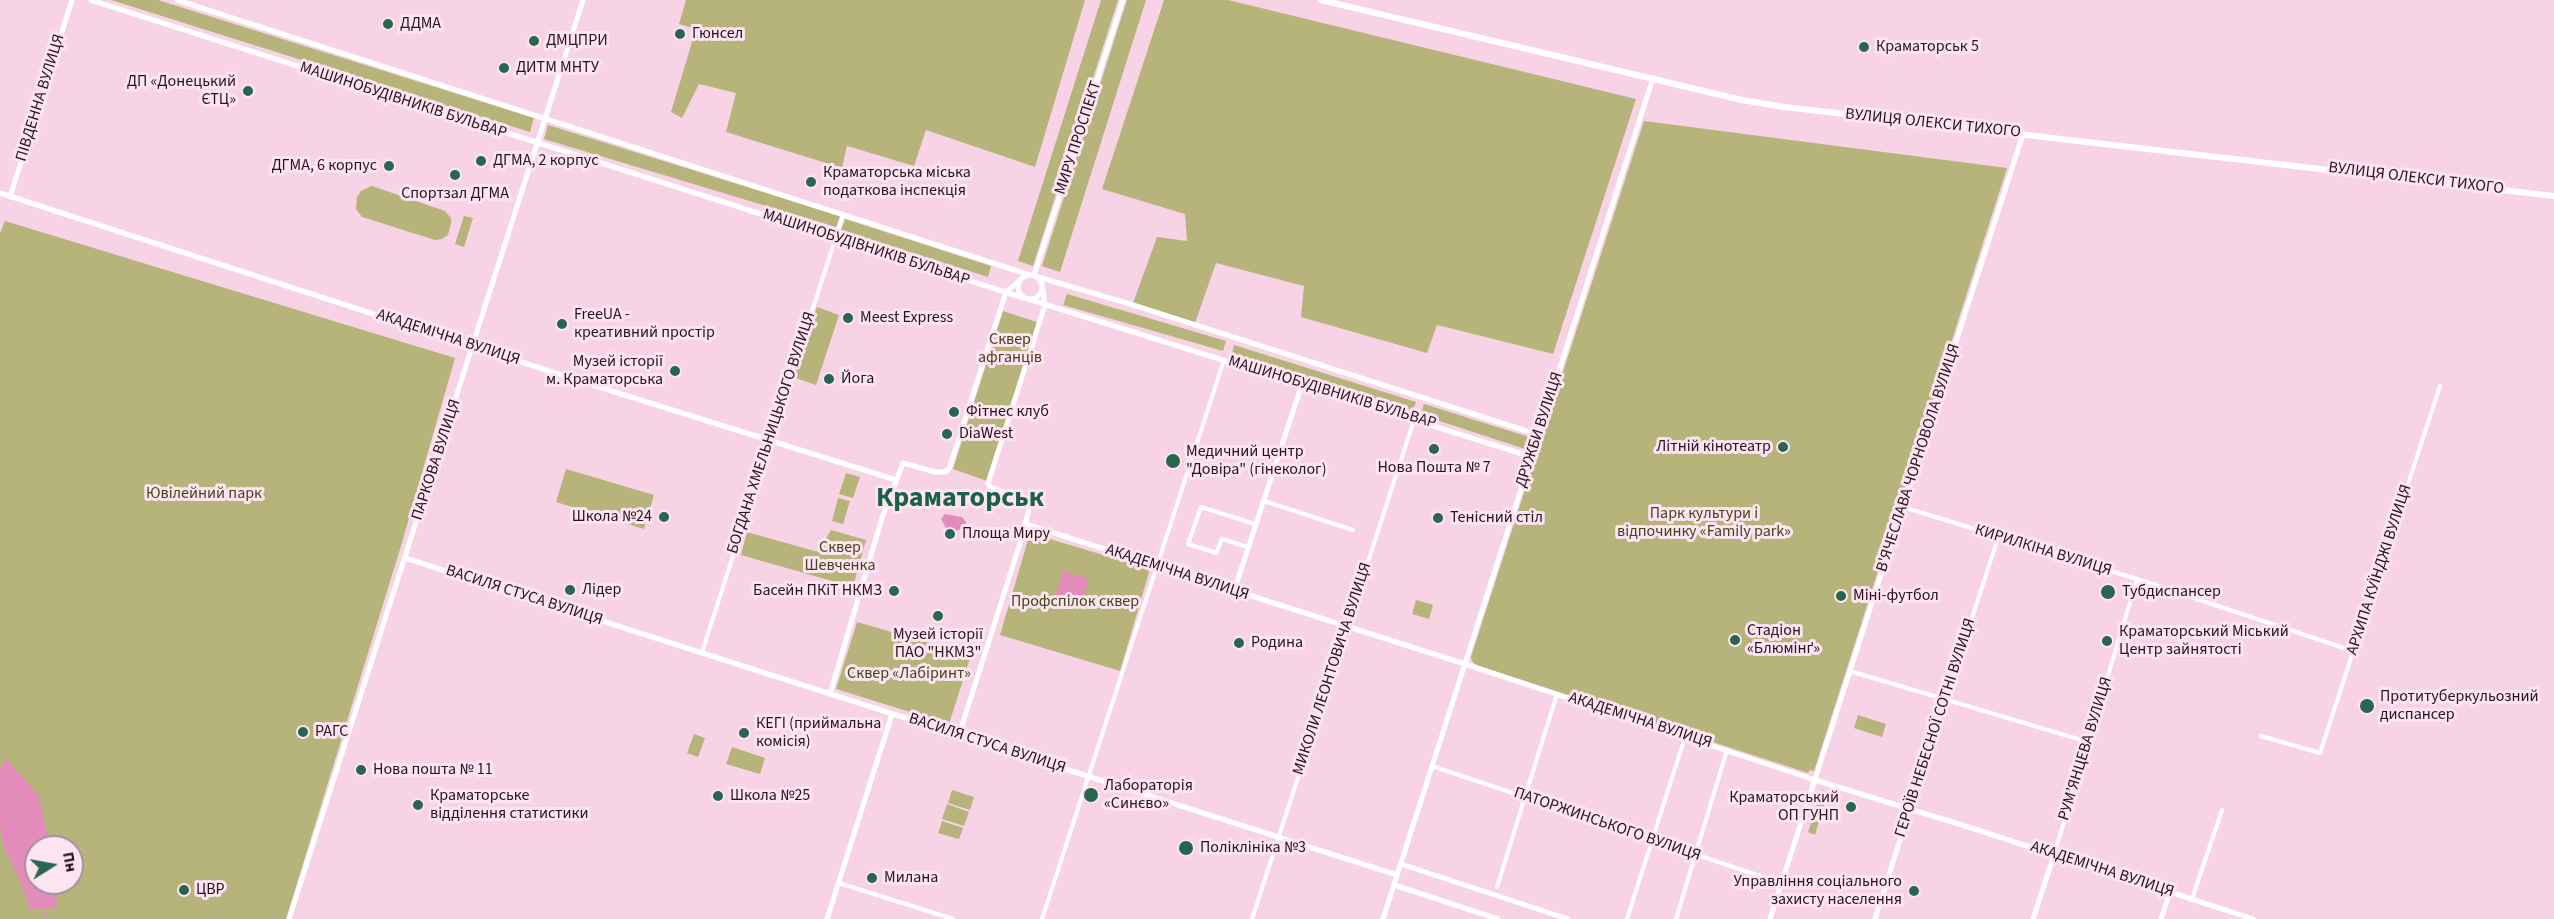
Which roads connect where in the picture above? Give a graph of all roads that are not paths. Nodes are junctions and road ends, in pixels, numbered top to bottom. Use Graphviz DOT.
graph roads {
  1 [pos="72,0"];
  2 [pos="91,0"];
  3 [pos="177,0"];
  4 [pos="583,0"];
  5 [pos="1123,0"];
  6 [pos="1321,0"];
  7 [pos="1653,78"];
  8 [pos="545,117"];
  9 [pos="2023,134"];
  10 [pos="537,144"];
  11 [pos="0,194"];
  12 [pos="2554,196"];
  13 [pos="10,197"];
  14 [pos="843,214"];
  15 [pos="836,237"];
  16 [pos="1034,276"];
  17 [pos="1023,277"];
  18 [pos="1042,284"];
  19 [pos="1006,292"];
  20 [pos="1026,298"];
  21 [pos="1046,305"];
  22 [pos="474,347"];
  23 [pos="1225,360"];
  24 [pos="1302,384"];
  25 [pos="2440,386"];
  26 [pos="1414,419"];
  27 [pos="1539,435"];
  28 [pos="770,440"];
  29 [pos="1532,457"];
  30 [pos="896,480"];
  31 [pos="1263,501"];
  32 [pos="1903,507"];
  33 [pos="1026,524"];
  34 [pos="1256,524"];
  35 [pos="1353,530"];
  36 [pos="1998,538"];
  37 [pos="1248,547"];
  38 [pos="405,558"];
  39 [pos="1157,566"];
  40 [pos="2137,579"];
  41 [pos="1234,591"];
  42 [pos="1347,627"];
  43 [pos="2353,651"];
  44 [pos="702,652"];
  45 [pos="1465,664"];
  46 [pos="1850,671"];
  47 [pos="830,694"];
  48 [pos="1557,694"];
  49 [pos="1946,698"];
  50 [pos="892,714"];
  51 [pos="959,735"];
  52 [pos="1686,736"];
  53 [pos="2261,736"];
  54 [pos="2088,742"];
  55 [pos="1727,750"];
  56 [pos="1432,766"];
  57 [pos="1089,777"];
  58 [pos="1815,780"];
  59 [pos="1526,797"];
  60 [pos="1910,808"];
  61 [pos="2222,810"];
  62 [pos="1279,837"];
  63 [pos="1653,840"];
  64 [pos="1695,854"];
  65 [pos="2054,855"];
  66 [pos="1401,864"];
  67 [pos="1397,875"];
  68 [pos="839,883"];
  69 [pos="1782,883"];
  70 [pos="1394,885"];
  71 [pos="1497,887"];
  72 [pos="2170,892"];
  73 [pos="2192,899"];
  74 [pos="289,919"];
  75 [pos="827,919"];
  76 [pos="953,919"];
  77 [pos="1042,919"];
  78 [pos="1252,919"];
  79 [pos="1383,919"];
  80 [pos="1498,919"];
  81 [pos="1568,919"];
  82 [pos="1627,919"];
  83 [pos="1676,919"];
  84 [pos="1770,919"];
  85 [pos="1875,919"];
  86 [pos="2033,919"];
  87 [pos="2161,919"];
  88 [pos="2253,919"];
  1 -- 13 [label="street, ПІВДЕННА ВУЛИЦЯ"];
  2 -- 10 [label="street, МАШИНОБУДІВНИКІВ БУЛЬВАР"];
  3 -- 8 [label="street, МАШИНОБУДІВНИКІВ БУЛЬВАР"];
  4 -- 8 [label="street, ПАРКОВА ВУЛИЦЯ"];
  5 -- 16 [label="street, МИРУ ПРОСПЕКТ"];
  6 -- 7 [label="main road, ВУЛИЦЯ ОЛЕКСИ ТИХОГО"];
  7 -- 9 [label="main road, ВУЛИЦЯ ОЛЕКСИ ТИХОГО"];
  7 -- 27 [label="street, ДРУЖБИ ВУЛИЦЯ"];
  8 -- 10 [label="street, ПАРКОВА ВУЛИЦЯ"];
  8 -- 14 [label="street, МАШИНОБУДІВНИКІВ БУЛЬВАР"];
  9 -- 12 [label="main road, ВУЛИЦЯ ОЛЕКСИ ТИХОГО"];
  9 -- 32 [label="street, В'ЯЧЕСЛАВА ЧОРНОВОЛА ВУЛИЦЯ"];
  10 -- 15 [label="street, МАШИНОБУДІВНИКІВ БУЛЬВАР"];
  10 -- 22 [label="street, ПАРКОВА ВУЛИЦЯ"];
  11 -- 13 [label="street, АКАДЕМІЧНА ВУЛИЦЯ"];
  13 -- 22 [label="street, АКАДЕМІЧНА ВУЛИЦЯ"];
  14 -- 15 [label="street, БОГДАНА ХМЕЛЬНИЦЬКОГО ВУЛИЦЯ"];
  14 -- 16 [label="street, МАШИНОБУДІВНИКІВ БУЛЬВАР"];
  15 -- 19 [label="street, МАШИНОБУДІВНИКІВ БУЛЬВАР"];
  15 -- 28 [label="street, БОГДАНА ХМЕЛЬНИЦЬКОГО ВУЛИЦЯ"];
  16 -- 17 [label="street"];
  16 -- 18 [label="street"];
  16 -- 27 [label="street, МАШИНОБУДІВНИКІВ БУЛЬВАР"];
  17 -- 19 [label="street"];
  17 -- 20 [label="street"];
  18 -- 20 [label="street"];
  18 -- 21 [label="street"];
  19 -- 20 [label="street, МАШИНОБУДІВНИКІВ БУЛЬВАР"];
  19 -- 30 [label="street"];
  20 -- 21 [label="street, МАШИНОБУДІВНИКІВ БУЛЬВАР"];
  21 -- 23 [label="street, МАШИНОБУДІВНИКІВ БУЛЬВАР"];
  21 -- 33 [label="street"];
  22 -- 28 [label="street, АКАДЕМІЧНА ВУЛИЦЯ"];
  22 -- 38 [label="street, ПАРКОВА ВУЛИЦЯ"];
  23 -- 24 [label="street, МАШИНОБУДІВНИКІВ БУЛЬВАР"];
  23 -- 39 [label="street"];
  24 -- 26 [label="street, МАШИНОБУДІВНИКІВ БУЛЬВАР"];
  24 -- 31 [label="street"];
  25 -- 43 [label="street, АРХИПА КУЇНДЖІ ВУЛИЦЯ"];
  26 -- 29 [label="street, МАШИНОБУДІВНИКІВ БУЛЬВАР"];
  26 -- 42 [label="street, МИКОЛИ ЛЕОНТОВИЧА ВУЛИЦЯ"];
  27 -- 29 [label="street, ДРУЖБИ ВУЛИЦЯ"];
  28 -- 30 [label="street, АКАДЕМІЧНА ВУЛИЦЯ"];
  28 -- 44 [label="street, БОГДАНА ХМЕЛЬНИЦЬКОГО ВУЛИЦЯ"];
  29 -- 45 [label="street, ДРУЖБИ ВУЛИЦЯ"];
  30 -- 47 [label="street"];
  31 -- 34 [label="street"];
  31 -- 35 [label="street"];
  32 -- 36 [label="street, КИРИЛКІНА ВУЛИЦЯ"];
  32 -- 46 [label="street, В'ЯЧЕСЛАВА ЧОРНОВОЛА ВУЛИЦЯ"];
  33 -- 39 [label="street, АКАДЕМІЧНА ВУЛИЦЯ"];
  33 -- 51 [label="street"];
  34 -- 37 [label="street"];
  34 -- 37 [label="street"];
  36 -- 40 [label="street, КИРИЛКІНА ВУЛИЦЯ"];
  36 -- 49 [label="street, ГЕРОЇВ НЕБЕСНОЇ СОТНІ ВУЛИЦЯ"];
  37 -- 41 [label="street"];
  38 -- 44 [label="street, ВАСИЛЯ СТУСА ВУЛИЦЯ"];
  38 -- 74 [label="street, ПАРКОВА ВУЛИЦЯ"];
  39 -- 41 [label="street, АКАДЕМІЧНА ВУЛИЦЯ"];
  39 -- 57 [label="street"];
  40 -- 43 [label="street, КИРИЛКІНА ВУЛИЦЯ"];
  40 -- 54 [label="street, РУМ’ЯНЦЕВА ВУЛИЦЯ"];
  41 -- 42 [label="street, АКАДЕМІЧНА ВУЛИЦЯ"];
  42 -- 45 [label="street, АКАДЕМІЧНА ВУЛИЦЯ"];
  42 -- 62 [label="street, МИКОЛИ ЛЕОНТОВИЧА ВУЛИЦЯ"];
  43 -- 53 [label="street, АРХИПА КУЇНДЖІ ВУЛИЦЯ"];
  44 -- 47 [label="street, ВАСИЛЯ СТУСА ВУЛИЦЯ"];
  45 -- 48 [label="street, АКАДЕМІЧНА ВУЛИЦЯ"];
  45 -- 56 [label="street, ДРУЖБИ ВУЛИЦЯ"];
  46 -- 49 [label="street"];
  46 -- 58 [label="street, В'ЯЧЕСЛАВА ЧОРНОВОЛА ВУЛИЦЯ"];
  47 -- 50 [label="street, ВАСИЛЯ СТУСА ВУЛИЦЯ"];
  48 -- 52 [label="street, АКАДЕМІЧНА ВУЛИЦЯ"];
  48 -- 59 [label="street"];
  49 -- 54 [label="street"];
  49 -- 60 [label="street, ГЕРОЇВ НЕБЕСНОЇ СОТНІ ВУЛИЦЯ"];
  50 -- 51 [label="street, ВАСИЛЯ СТУСА ВУЛИЦЯ"];
  50 -- 68 [label="street"];
  51 -- 57 [label="street, ВАСИЛЯ СТУСА ВУЛИЦЯ"];
  52 -- 55 [label="street, АКАДЕМІЧНА ВУЛИЦЯ"];
  52 -- 63 [label="street"];
  54 -- 65 [label="street, РУМ’ЯНЦЕВА ВУЛИЦЯ"];
  55 -- 58 [label="street, АКАДЕМІЧНА ВУЛИЦЯ"];
  55 -- 64 [label="street"];
  56 -- 59 [label="street, ПАТОРЖИНСЬКОГО ВУЛИЦЯ"];
  56 -- 66 [label="street, ДРУЖБИ ВУЛИЦЯ"];
  57 -- 62 [label="street, ВАСИЛЯ СТУСА ВУЛИЦЯ"];
  57 -- 77 [label="street"];
  58 -- 60 [label="street, АКАДЕМІЧНА ВУЛИЦЯ"];
  58 -- 69 [label="street, В'ЯЧЕСЛАВА ЧОРНОВОЛА ВУЛИЦЯ"];
  59 -- 63 [label="street, ПАТОРЖИНСЬКОГО ВУЛИЦЯ"];
  59 -- 71 [label="street"];
  60 -- 65 [label="street, АКАДЕМІЧНА ВУЛИЦЯ"];
  60 -- 85 [label="street, ГЕРОЇВ НЕБЕСНОЇ СОТНІ ВУЛИЦЯ"];
  61 -- 73 [label="street"];
  62 -- 67 [label="street, ВАСИЛЯ СТУСА ВУЛИЦЯ"];
  62 -- 78 [label="street, МИКОЛИ ЛЕОНТОВИЧА ВУЛИЦЯ"];
  63 -- 64 [label="street, ПАТОРЖИНСЬКОГО ВУЛИЦЯ"];
  63 -- 82 [label="street"];
  64 -- 69 [label="street, ПАТОРЖИНСЬКОГО ВУЛИЦЯ"];
  64 -- 83 [label="street"];
  65 -- 72 [label="street, АКАДЕМІЧНА ВУЛИЦЯ"];
  65 -- 86 [label="street, РУМ’ЯНЦЕВА ВУЛИЦЯ"];
  66 -- 67 [label="street, ДРУЖБИ ВУЛИЦЯ"];
  66 -- 81 [label="street"];
  67 -- 70 [label="street, ДРУЖБИ ВУЛИЦЯ"];
  68 -- 75 [label="street"];
  68 -- 76 [label="street"];
  69 -- 84 [label="street, В'ЯЧЕСЛАВА ЧОРНОВОЛА ВУЛИЦЯ"];
  70 -- 79 [label="street, ДРУЖБИ ВУЛИЦЯ"];
  70 -- 80 [label="street"];
  72 -- 73 [label="street, АКАДЕМІЧНА ВУЛИЦЯ"];
  72 -- 87 [label="street"];
  73 -- 88 [label="street, АКАДЕМІЧНА ВУЛИЦЯ"];
}
